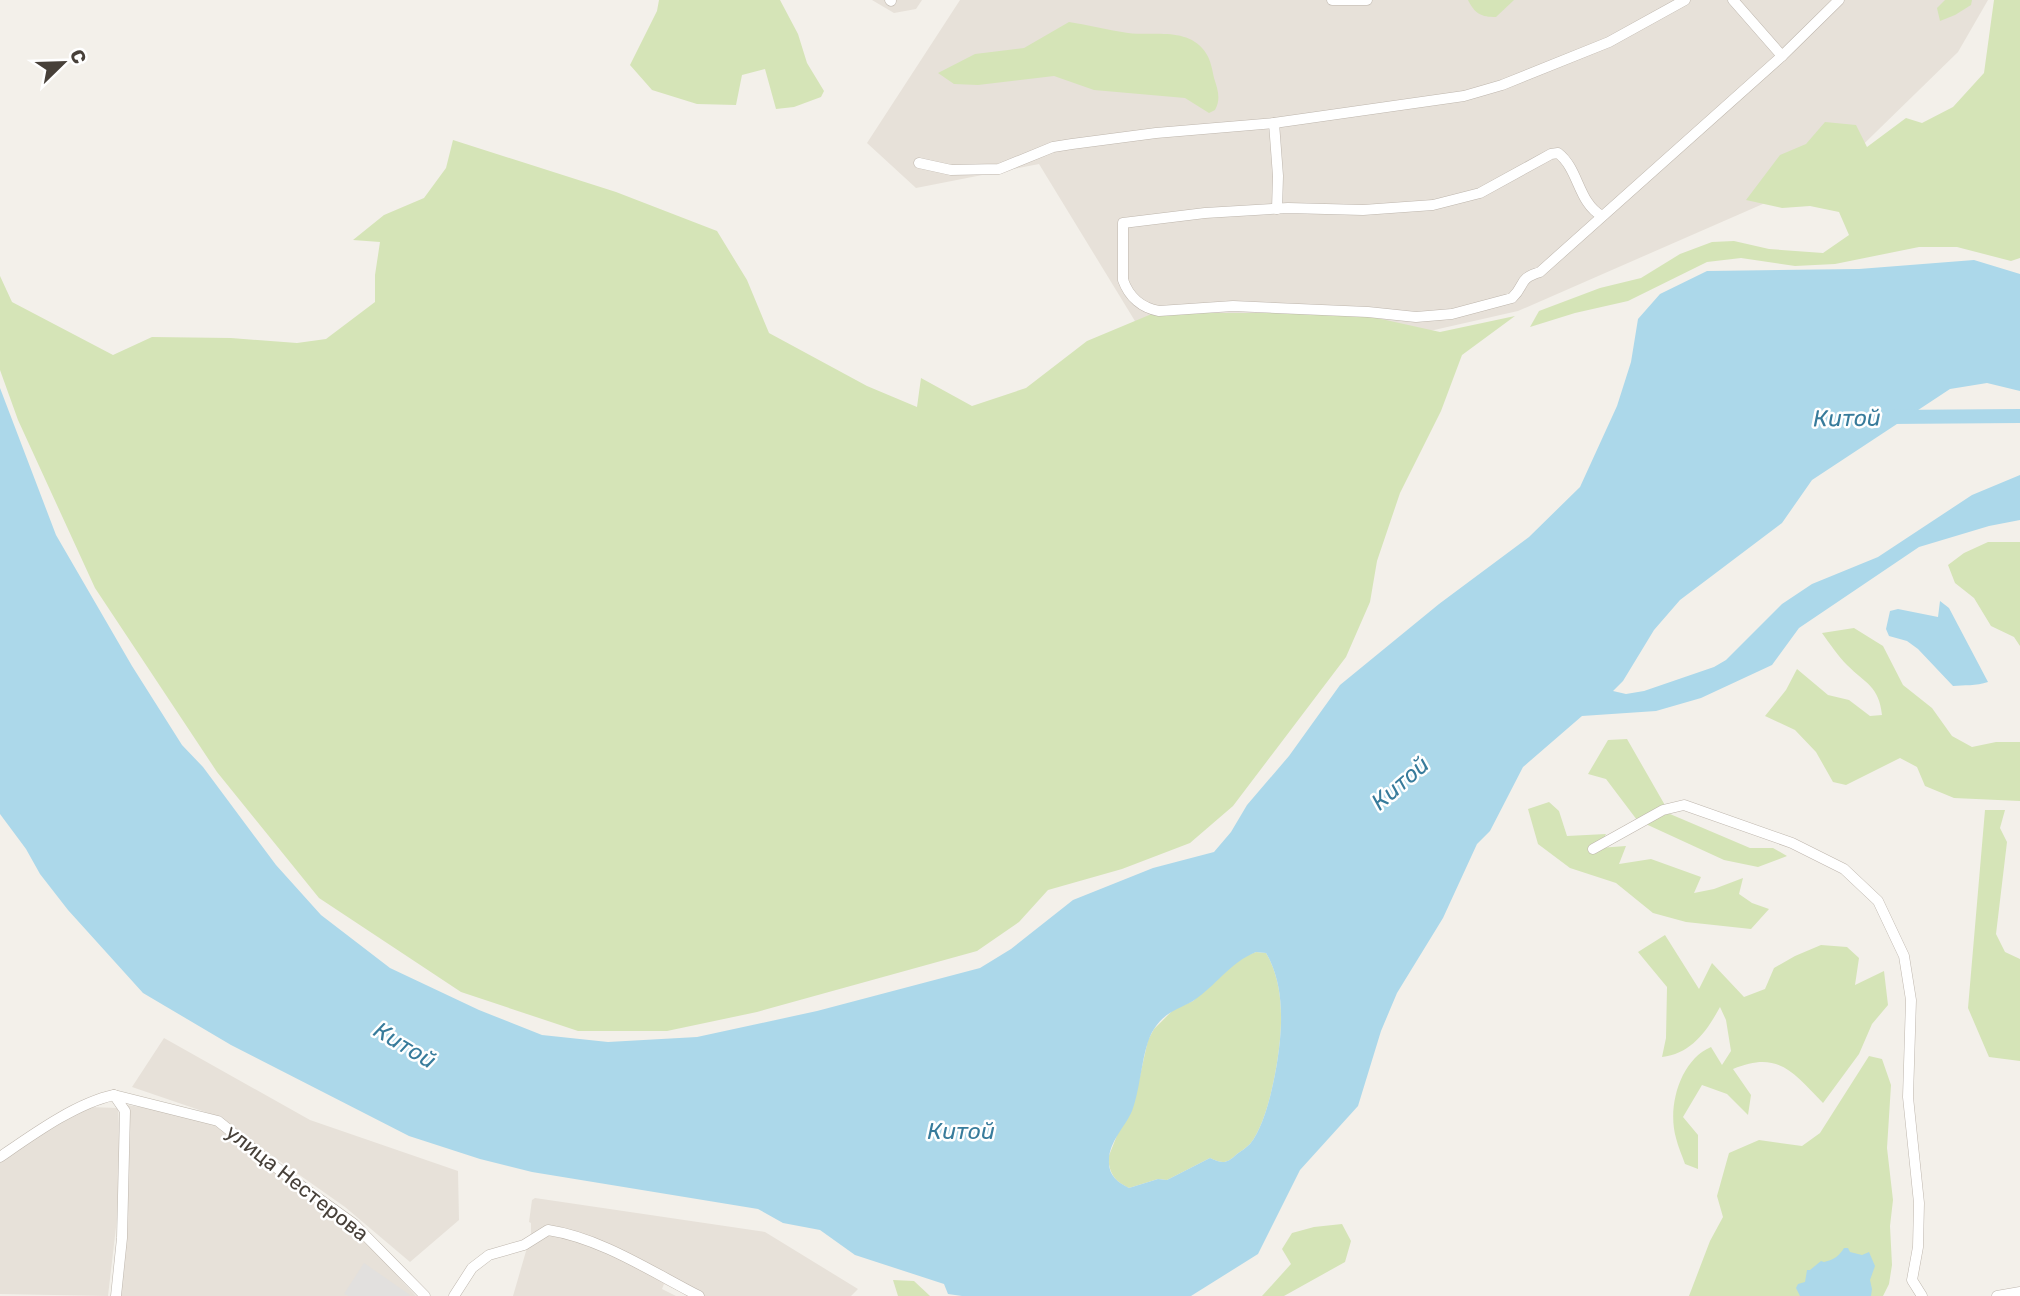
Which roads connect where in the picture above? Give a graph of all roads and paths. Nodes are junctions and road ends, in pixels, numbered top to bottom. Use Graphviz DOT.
graph roads {
  1 [pos="1332,0"];
  2 [pos="1367,0"];
  3 [pos="1685,0"];
  4 [pos="1733,0"];
  5 [pos="1836,1"];
  6 [pos="1782,56"];
  7 [pos="1274,123"];
  8 [pos="919,163"];
  9 [pos="1277,209"];
  10 [pos="1602,216"];
  11 [pos="1593,849"];
  12 [pos="114,1095"];
  13 [pos="0,1157"];
  14 [pos="2020,1292"];
  15 [pos="116,1296"];
  16 [pos="425,1296"];
  17 [pos="454,1296"];
  18 [pos="699,1296"];
  19 [pos="1922,1296"];
  20 [pos="1997,1296"];
  1 -- 2 [label="street"];
  3 -- 7 [label="street"];
  4 -- 6 [label="street"];
  5 -- 6 [label="street"];
  6 -- 10 [label="street"];
  7 -- 8 [label="street"];
  7 -- 9 [label="street"];
  9 -- 10 [label="street"];
  9 -- 10 [label="street"];
  11 -- 19 [label="street"];
  12 -- 13 [label="street"];
  12 -- 15 [label="street"];
  12 -- 16 [label="street, улица Нестерова"];
  14 -- 20 [label="street"];
  17 -- 18 [label="street"];
}
